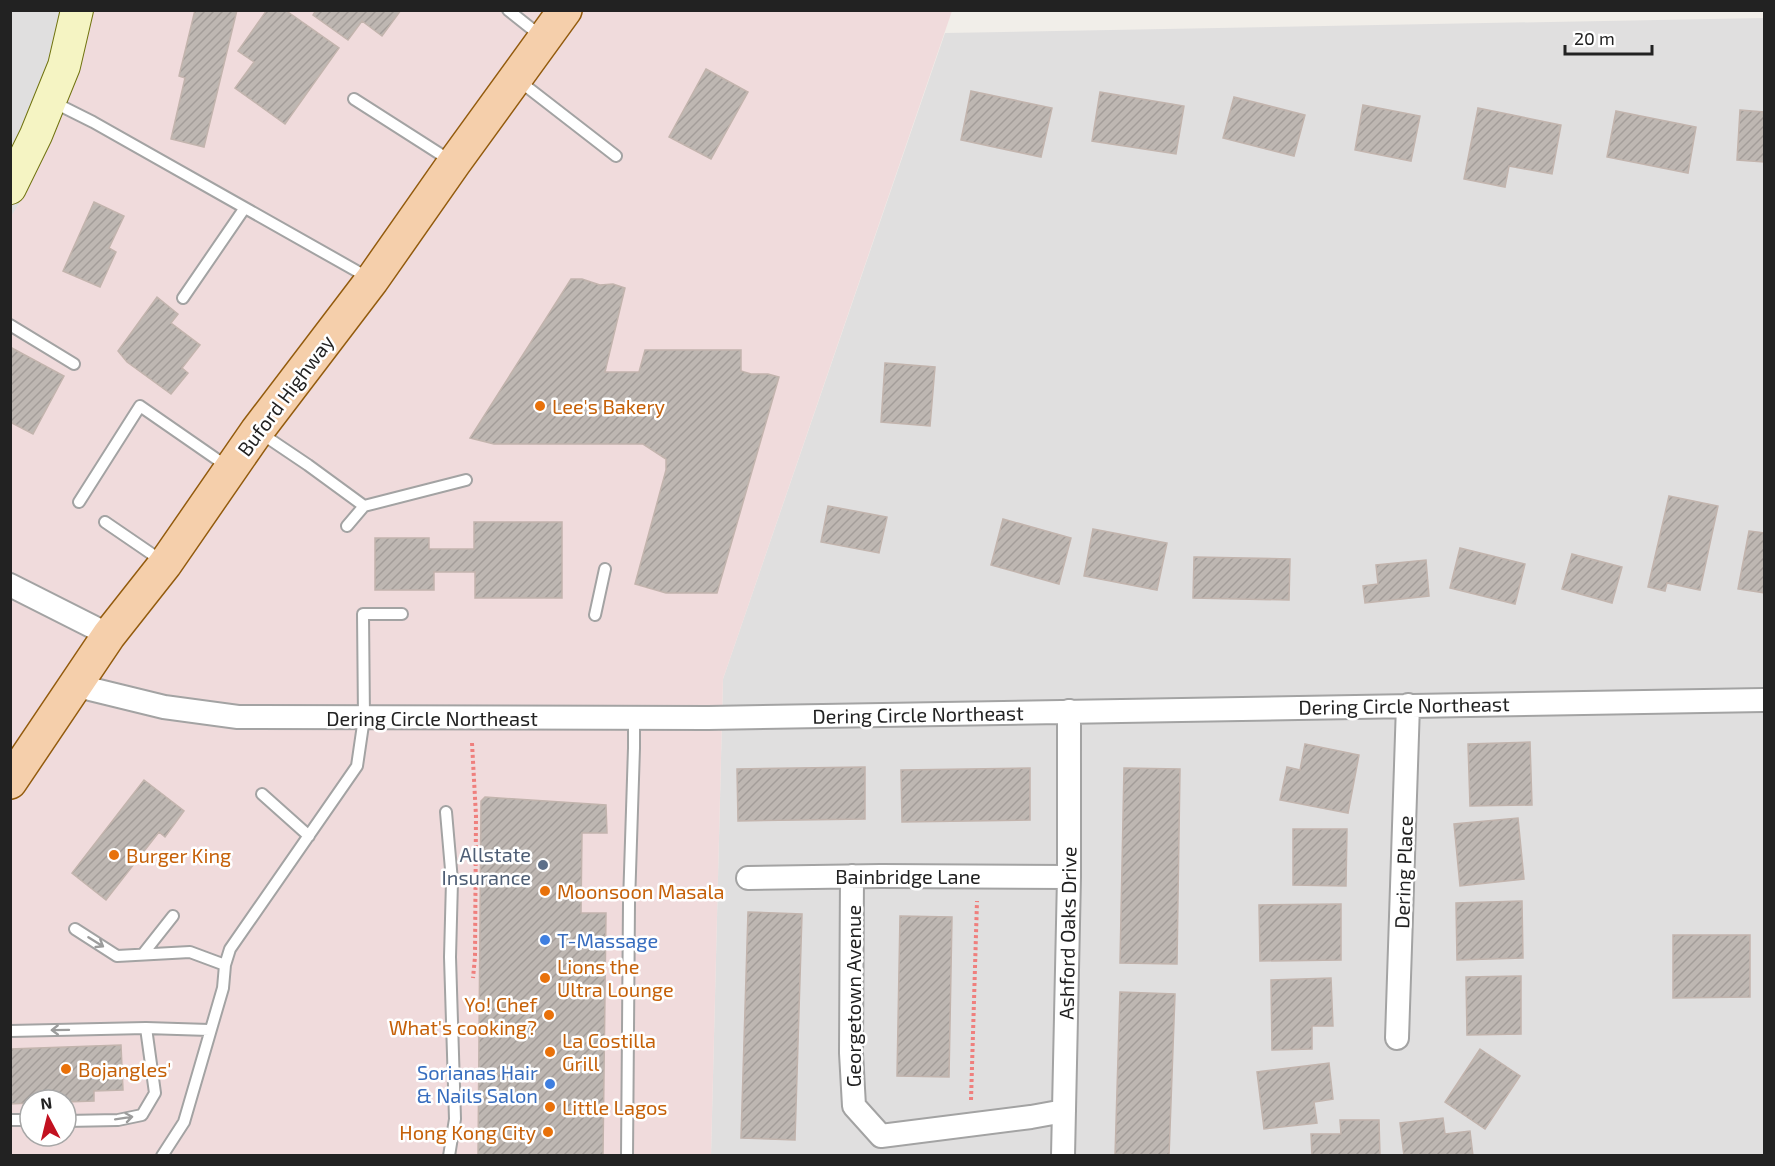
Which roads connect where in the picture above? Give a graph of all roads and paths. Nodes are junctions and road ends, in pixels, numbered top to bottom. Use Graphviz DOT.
graph roads {
  1 [pos="77,10"];
  2 [pos="508,10"];
  3 [pos="565,10"];
  4 [pos="544,39"];
  5 [pos="516,78"];
  6 [pos="354,99"];
  7 [pos="50,100"];
  8 [pos="616,156"];
  9 [pos="454,163"];
  10 [pos="10,188"];
  11 [pos="244,209"];
  12 [pos="372,280"];
  13 [pos="183,298"];
  14 [pos="10,325"];
  15 [pos="74,364"];
  16 [pos="257,431"];
  17 [pos="230,468"];
  18 [pos="466,480"];
  19 [pos="79,502"];
  20 [pos="364,506"];
  21 [pos="105,522"];
  22 [pos="347,526"];
  23 [pos="165,564"];
  24 [pos="605,569"];
  25 [pos="10,585"];
  26 [pos="402,614"];
  27 [pos="595,615"];
  28 [pos="109,635"];
  29 [pos="74,685"];
  30 [pos="1764,700"];
  31 [pos="1408,705"];
  32 [pos="1069,711"];
  33 [pos="364,718"];
  34 [pos="634,718"];
  35 [pos="472,743"];
  36 [pos="10,782"];
  37 [pos="262,794"];
  38 [pos="446,812"];
  39 [pos="309,836"];
  40 [pos="852,876"];
  41 [pos="1068,877"];
  42 [pos="748,878"];
  43 [pos="976,901"];
  44 [pos="173,916"];
  45 [pos="75,929"];
  46 [pos="143,954"];
  47 [pos="225,965"];
  48 [pos="472,986"];
  49 [pos="146,1028"];
  50 [pos="209,1030"];
  51 [pos="10,1031"];
  52 [pos="1397,1038"];
  53 [pos="971,1101"];
  54 [pos="1064,1111"];
  55 [pos="78,1121"];
  56 [pos="162,1155"];
  57 [pos="449,1155"];
  58 [pos="627,1155"];
  59 [pos="1063,1155"];
  1 -- 7 [label="main road"];
  2 -- 4 [label="lane"];
  3 -- 4 [label="main road, Buford Highway"];
  4 -- 5 [label="main road, Buford Highway"];
  5 -- 8 [label="lane"];
  5 -- 9 [label="main road, Buford Highway"];
  6 -- 9 [label="lane"];
  7 -- 10 [label="main road"];
  7 -- 11 [label="lane"];
  9 -- 12 [label="main road, Buford Highway"];
  11 -- 12 [label="lane"];
  11 -- 13 [label="lane"];
  12 -- 16 [label="main road, Buford Highway"];
  14 -- 15 [label="lane"];
  16 -- 17 [label="main road, Buford Highway"];
  16 -- 20 [label="lane"];
  17 -- 19 [label="lane"];
  17 -- 23 [label="main road, Buford Highway"];
  18 -- 20 [label="lane"];
  20 -- 22 [label="lane"];
  21 -- 23 [label="lane"];
  23 -- 28 [label="main road, Buford Highway"];
  24 -- 27 [label="lane"];
  25 -- 28 [label="street"];
  26 -- 33 [label="lane"];
  28 -- 29 [label="main road, Buford Highway"];
  29 -- 33 [label="street, Dering Circle Northeast"];
  29 -- 36 [label="main road, Buford Highway"];
  30 -- 31 [label="street, Dering Circle Northeast"];
  31 -- 32 [label="street, Dering Circle Northeast"];
  31 -- 52 [label="street, Dering Place"];
  32 -- 34 [label="street, Dering Circle Northeast"];
  32 -- 41 [label="street, Ashford Oaks Drive"];
  33 -- 34 [label="street, Dering Circle Northeast"];
  33 -- 39 [label="lane"];
  34 -- 58 [label="lane"];
  35 -- 48 [label="path"];
  37 -- 39 [label="lane"];
  38 -- 57 [label="lane"];
  39 -- 47 [label="lane"];
  40 -- 41 [label="street, Bainbridge Lane"];
  40 -- 42 [label="street, Bainbridge Lane"];
  40 -- 54 [label="street, Georgetown Avenue"];
  41 -- 54 [label="street, Ashford Oaks Drive"];
  43 -- 53 [label="path"];
  44 -- 46 [label="lane"];
  45 -- 46 [label="lane, one-way"];
  46 -- 47 [label="lane"];
  47 -- 50 [label="lane"];
  49 -- 50 [label="lane"];
  49 -- 51 [label="lane, one-way"];
  55 -- 49 [label="lane, one-way"];
  50 -- 56 [label="lane"];
  54 -- 59 [label="street, Ashford Oaks Drive"];
}
